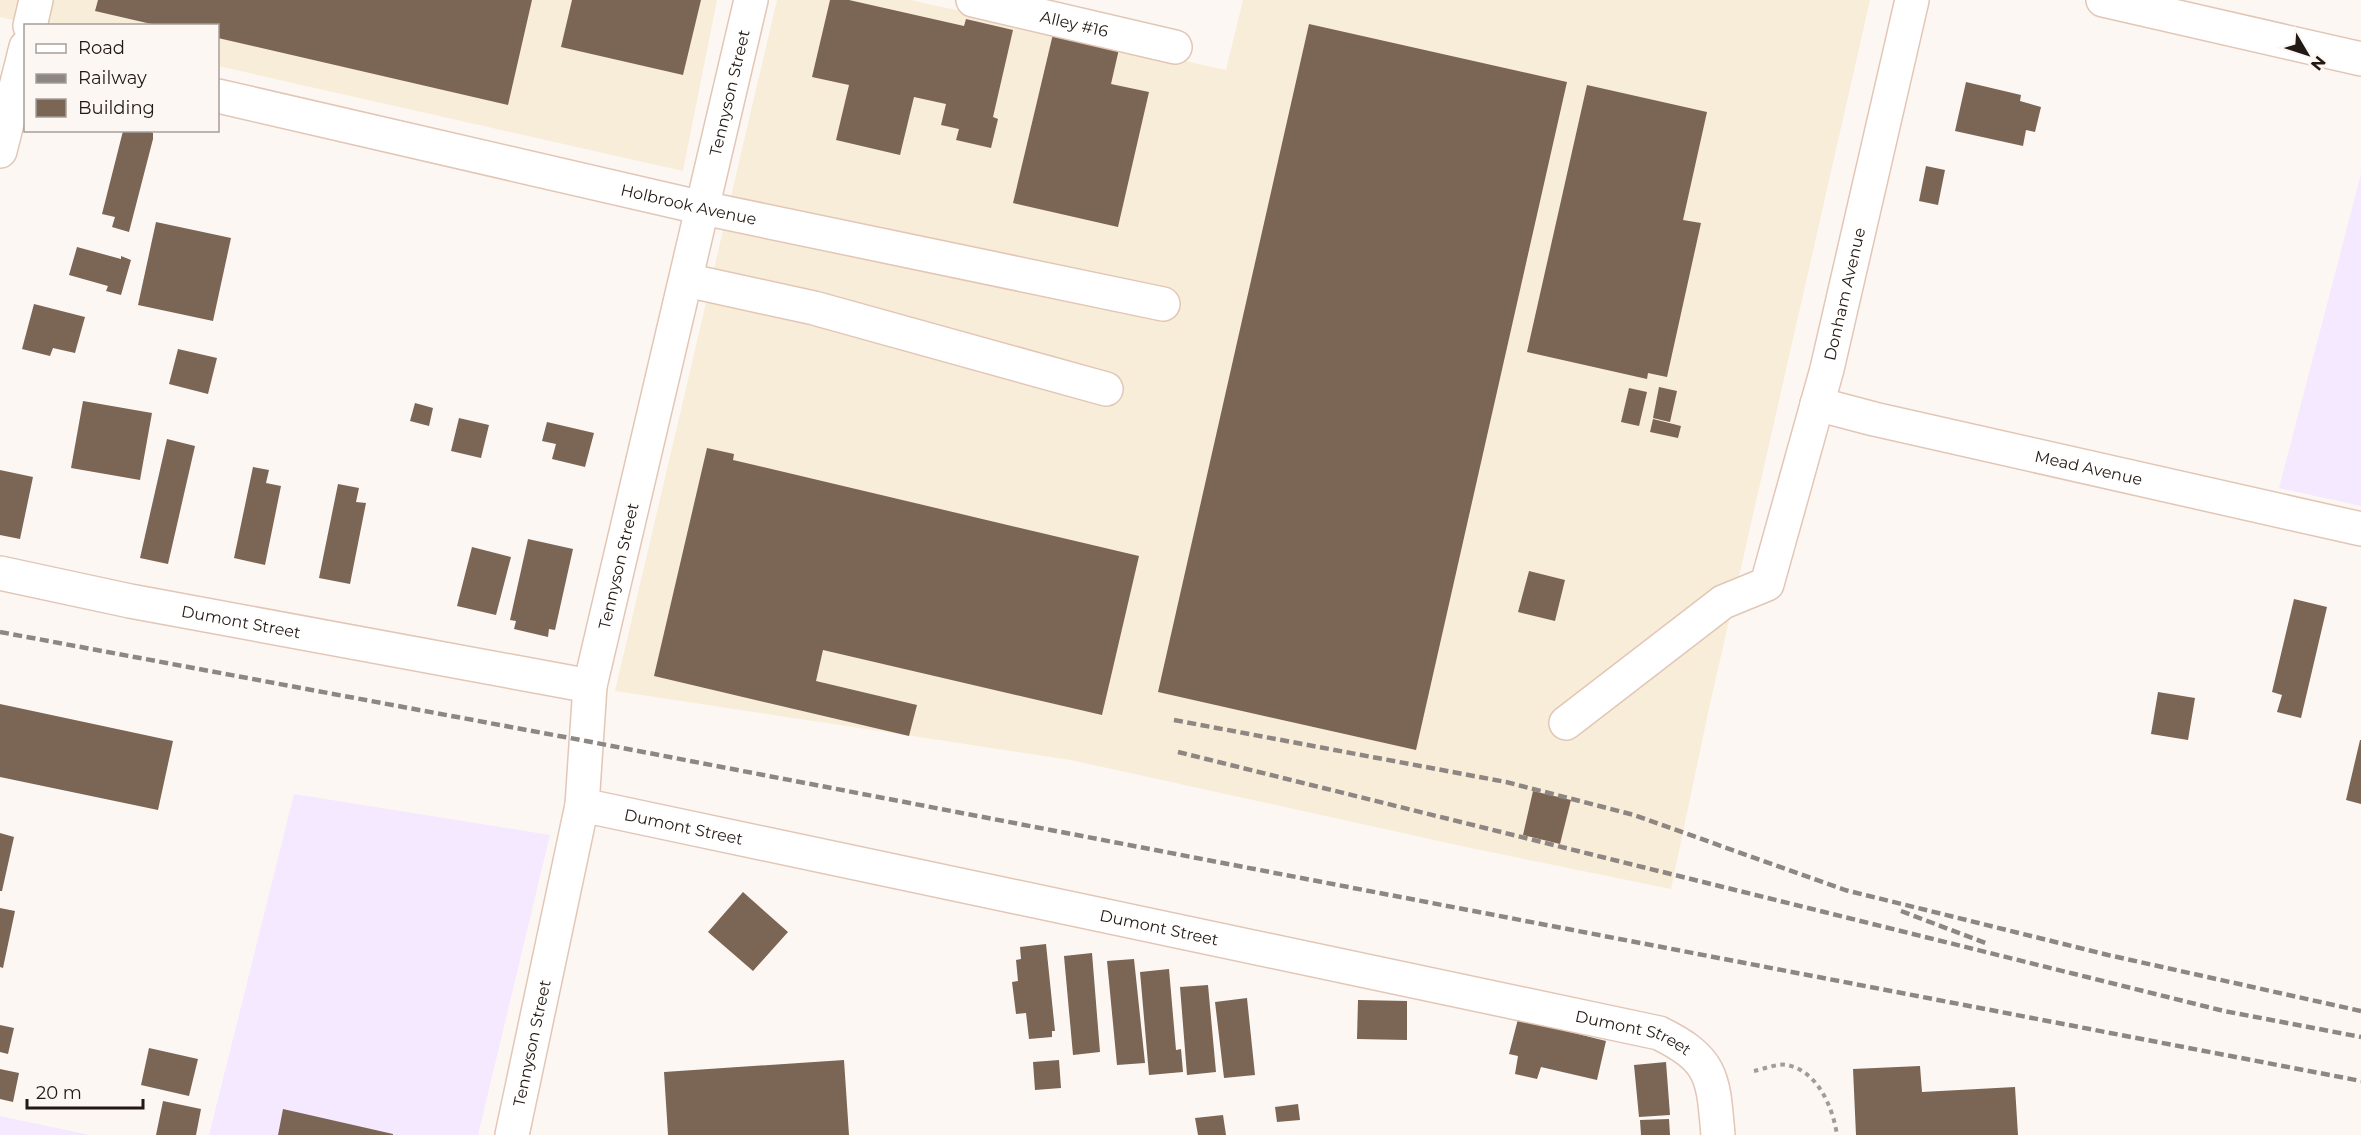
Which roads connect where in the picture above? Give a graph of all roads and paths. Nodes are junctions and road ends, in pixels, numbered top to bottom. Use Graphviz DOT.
graph roads {
  1 [pos="36,0"];
  2 [pos="751,0"];
  3 [pos="973,0"];
  4 [pos="1912,0"];
  5 [pos="2103,0"];
  6 [pos="28,24"];
  7 [pos="21,45"];
  8 [pos="1175,47"];
  9 [pos="2361,59"];
  10 [pos="219,96"];
  11 [pos="0,151"];
  12 [pos="703,208"];
  13 [pos="686,280"];
  14 [pos="1163,304"];
  15 [pos="1107,389"];
  16 [pos="1817,404"];
  17 [pos="2361,529"];
  18 [pos="0,573"];
  19 [pos="590,686"];
  20 [pos="1566,723"];
  21 [pos="582,805"];
  22 [pos="1754,1071"];
  23 [pos="512,1135"];
  24 [pos="1718,1135"];
  25 [pos="1837,1135"];
  1 -- 6 [label="street"];
  2 -- 12 [label="street, Tennyson Street"];
  3 -- 8 [label="street, Alley #16"];
  4 -- 16 [label="street, Donham Avenue"];
  5 -- 9 [label="street"];
  7 -- 11 [label="street"];
  10 -- 12 [label="street, Holbrook Avenue"];
  12 -- 13 [label="street, Tennyson Street"];
  12 -- 14 [label="street, Holbrook Avenue"];
  13 -- 15 [label="street"];
  13 -- 19 [label="street, Tennyson Street"];
  16 -- 17 [label="street, Mead Avenue"];
  16 -- 20 [label="street, Donham Avenue"];
  18 -- 19 [label="street, Dumont Street"];
  19 -- 21 [label="street, Tennyson Street"];
  21 -- 23 [label="street, Tennyson Street"];
  21 -- 24 [label="street, Dumont Street"];
  22 -- 25 [label="path"];
}
